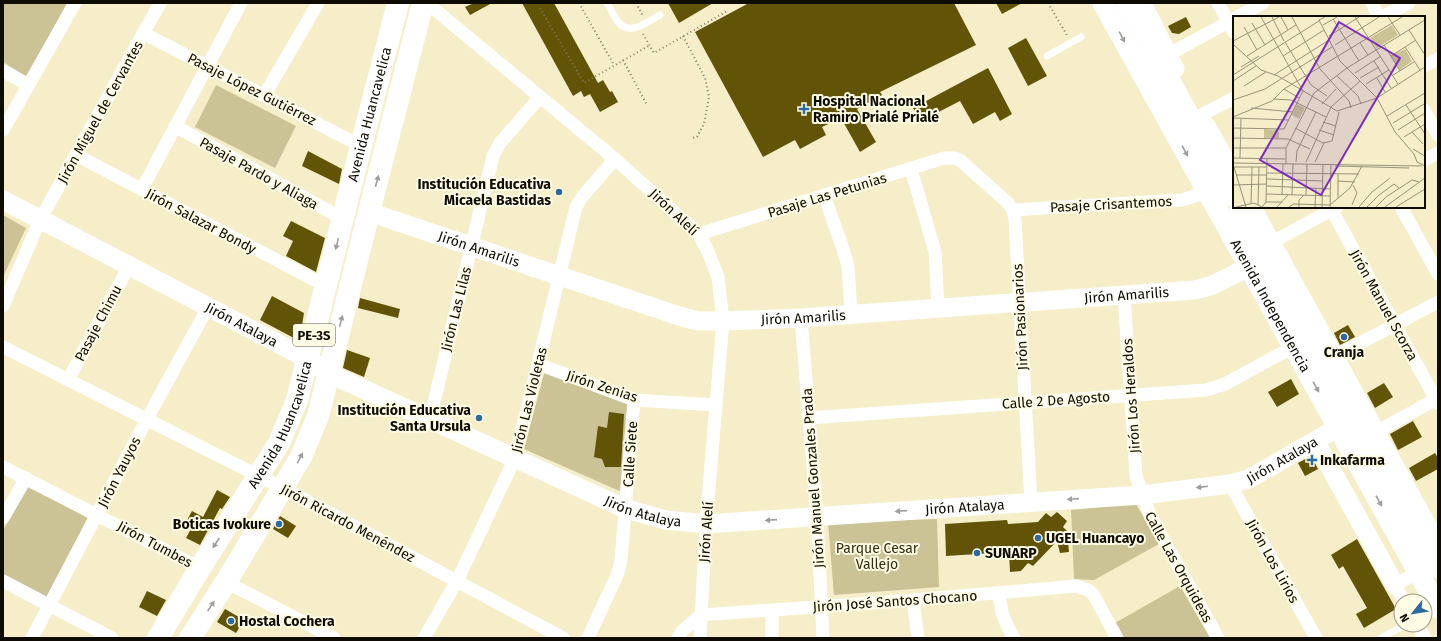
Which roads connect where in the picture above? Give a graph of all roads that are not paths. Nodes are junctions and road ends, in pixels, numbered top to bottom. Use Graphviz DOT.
graph roads {
  1 [pos="75,3"];
  2 [pos="160,3"];
  3 [pos="241,3"];
  4 [pos="318,3"];
  5 [pos="398,3"];
  6 [pos="424,3"];
  7 [pos="427,3"];
  8 [pos="607,3"];
  9 [pos="1104,3"];
  10 [pos="1127,3"];
  11 [pos="1142,3"];
  12 [pos="1218,3"];
  13 [pos="1263,3"];
  14 [pos="1372,3"];
  15 [pos="1409,3"];
  16 [pos="660,14"];
  17 [pos="1244,16"];
  18 [pos="1380,16"];
  19 [pos="1383,16"];
  20 [pos="1233,23"];
  21 [pos="144,33"];
  22 [pos="1081,37"];
  23 [pos="1047,56"];
  24 [pos="1163,58"];
  25 [pos="1438,59"];
  26 [pos="208,66"];
  27 [pos="1425,66"];
  28 [pos="3,71"];
  29 [pos="29,85"];
  30 [pos="264,96"];
  31 [pos="540,96"];
  32 [pos="1233,99"];
  33 [pos="1425,112"];
  34 [pos="1197,118"];
  35 [pos="175,126"];
  36 [pos="3,130"];
  37 [pos="1438,135"];
  38 [pos="361,146"];
  39 [pos="1438,153"];
  40 [pos="76,155"];
  41 [pos="615,159"];
  42 [pos="1425,160"];
  43 [pos="911,169"];
  44 [pos="1233,173"];
  45 [pos="142,189"];
  46 [pos="1208,192"];
  47 [pos="1233,195"];
  48 [pos="824,196"];
  49 [pos="3,200"];
  50 [pos="1241,208"];
  51 [pos="1252,208"];
  52 [pos="1333,208"];
  53 [pos="1402,208"];
  54 [pos="1013,210"];
  55 [pos="369,212"];
  56 [pos="343,219"];
  57 [pos="40,220"];
  58 [pos="699,234"];
  59 [pos="1267,245"];
  60 [pos="472,246"];
  61 [pos="129,266"];
  62 [pos="1249,267"];
  63 [pos="1438,274"];
  64 [pos="560,275"];
  65 [pos="326,286"];
  66 [pos="1124,295"];
  67 [pos="1019,302"];
  68 [pos="1438,302"];
  69 [pos="3,306"];
  70 [pos="208,307"];
  71 [pos="938,308"];
  72 [pos="851,314"];
  73 [pos="801,318"];
  74 [pos="723,321"];
  75 [pos="1395,325"];
  76 [pos="3,347"];
  77 [pos="1294,347"];
  78 [pos="308,359"];
  79 [pos="1330,359"];
  80 [pos="538,364"];
  81 [pos="328,373"];
  82 [pos="68,380"];
  83 [pos="1131,395"];
  84 [pos="634,400"];
  85 [pos="1437,400"];
  86 [pos="1025,403"];
  87 [pos="716,405"];
  88 [pos="809,418"];
  89 [pos="147,419"];
  90 [pos="430,419"];
  91 [pos="1347,423"];
  92 [pos="1370,435"];
  93 [pos="1316,442"];
  94 [pos="515,458"];
  95 [pos="3,467"];
  96 [pos="258,477"];
  97 [pos="26,478"];
  98 [pos="1230,484"];
  99 [pos="283,488"];
  100 [pos="1142,495"];
  101 [pos="1031,502"];
  102 [pos="626,509"];
  103 [pos="98,514"];
  104 [pos="817,517"];
  105 [pos="3,518"];
  106 [pos="706,524"];
  107 [pos="1434,562"];
  108 [pos="200,568"];
  109 [pos="3,581"];
  110 [pos="457,581"];
  111 [pos="226,582"];
  112 [pos="999,593"];
  113 [pos="1400,593"];
  114 [pos="913,600"];
  115 [pos="50,606"];
  116 [pos="822,607"];
  117 [pos="1438,608"];
  118 [pos="772,610"];
  119 [pos="701,615"];
  120 [pos="1393,632"];
  121 [pos="32,638"];
  122 [pos="112,638"];
  123 [pos="158,638"];
  124 [pos="190,638"];
  125 [pos="334,638"];
  126 [pos="424,638"];
  127 [pos="563,638"];
  128 [pos="588,638"];
  129 [pos="678,638"];
  130 [pos="700,638"];
  131 [pos="772,638"];
  132 [pos="823,638"];
  133 [pos="918,638"];
  134 [pos="1014,638"];
  135 [pos="1117,638"];
  136 [pos="1218,638"];
  137 [pos="1316,638"];
  138 [pos="1381,638"];
  1 -- 29 [label="street"];
  2 -- 21 [label="street, Jirón Miguel de Cervantes"];
  3 -- 26 [label="street"];
  4 -- 30 [label="street"];
  5 -- 38 [label="highway, Avenida Huancavelica / PE-3S"];
  55 -- 6 [label="highway, Avenida Huancavelica / PE-3S, one-way"];
  7 -- 31 [label="street, Jirón Alelí"];
  8 -- 16 [label="lane"];
  9 -- 46 [label="main road, Avenida Independencia, one-way"];
  10 -- 24 [label="main road"];
  11 -- 24 [label="street"];
  12 -- 20 [label="street"];
  13 -- 17 [label="street"];
  14 -- 18 [label="street"];
  15 -- 19 [label="street"];
  20 -- 24 [label="street"];
  21 -- 26 [label="street, Pasaje López Gutiérrez"];
  21 -- 40 [label="street, Jirón Miguel de Cervantes"];
  22 -- 23 [label="lane"];
  24 -- 34 [label="main road"];
  25 -- 27 [label="street"];
  26 -- 30 [label="street, Pasaje López Gutiérrez"];
  26 -- 35 [label="street"];
  28 -- 29 [label="street"];
  29 -- 36 [label="street"];
  30 -- 38 [label="street, Pasaje López Gutiérrez"];
  31 -- 41 [label="street, Jirón Alelí"];
  31 -- 60 [label="street, Jirón Las Lilas"];
  32 -- 34 [label="street"];
  33 -- 37 [label="street"];
  34 -- 44 [label="street"];
  34 -- 47 [label="main road"];
  35 -- 45 [label="street"];
  35 -- 56 [label="street, Pasaje Pardo y Aliaga"];
  38 -- 56 [label="highway, Avenida Huancavelica / PE-3S"];
  39 -- 42 [label="street"];
  40 -- 45 [label="street, Jirón Salazar Bondy"];
  40 -- 57 [label="street, Jirón Miguel de Cervantes"];
  41 -- 58 [label="street, Jirón Alelí"];
  41 -- 64 [label="street, Jirón Las Violetas"];
  43 -- 48 [label="street, Pasaje Las Petunias"];
  43 -- 54 [label="street, Pasaje Las Petunias"];
  43 -- 71 [label="street"];
  45 -- 65 [label="street, Jirón Salazar Bondy"];
  46 -- 54 [label="street, Pasaje Crisantemos"];
  46 -- 62 [label="main road, Avenida Independencia"];
  48 -- 58 [label="street, Pasaje Las Petunias"];
  48 -- 72 [label="street"];
  49 -- 57 [label="street, Jirón Atalaya"];
  50 -- 59 [label="main road, Avenida Independencia"];
  51 -- 59 [label="street, Avenida Independencia"];
  52 -- 59 [label="street"];
  52 -- 75 [label="street, Jirón Manuel Scorza"];
  53 -- 63 [label="street"];
  54 -- 67 [label="street, Jirón Pasionarios"];
  55 -- 60 [label="street, Jirón Amarilis"];
  81 -- 55 [label="highway, Avenida Huancavelica / PE-3S, one-way"];
  56 -- 65 [label="highway, Avenida Huancavelica / PE-3S, one-way"];
  57 -- 61 [label="street, Jirón Atalaya"];
  57 -- 69 [label="street, Jirón Miguel de Cervantes"];
  58 -- 74 [label="street, Jirón Alelí"];
  59 -- 79 [label="main road, Avenida Independencia"];
  60 -- 64 [label="street, Jirón Amarilis"];
  60 -- 90 [label="street, Jirón Las Lilas"];
  61 -- 70 [label="street, Jirón Atalaya"];
  61 -- 82 [label="street, Pasaje Chimu"];
  62 -- 66 [label="street, Jirón Amarilis"];
  62 -- 77 [label="main road, Avenida Independencia"];
  64 -- 74 [label="street, Jirón Amarilis"];
  64 -- 80 [label="street, Jirón Las Violetas"];
  65 -- 78 [label="highway, Avenida Huancavelica / PE-3S"];
  66 -- 67 [label="street, Jirón Amarilis"];
  66 -- 83 [label="street, Jirón Los Heraldos"];
  67 -- 71 [label="street, Jirón Amarilis"];
  67 -- 86 [label="street, Jirón Pasionarios"];
  68 -- 75 [label="street"];
  70 -- 78 [label="street, Jirón Atalaya"];
  70 -- 89 [label="street, Jirón Yauyos"];
  71 -- 72 [label="street, Jirón Amarilis"];
  72 -- 73 [label="street, Jirón Amarilis"];
  73 -- 74 [label="street, Jirón Amarilis"];
  73 -- 88 [label="street, Jirón Manuel Gonzales Prada"];
  74 -- 87 [label="street, Jirón Alelí"];
  75 -- 79 [label="street"];
  75 -- 85 [label="street, Jirón Manuel Scorza"];
  76 -- 82 [label="street, Jirón Ricardo Menéndez"];
  77 -- 83 [label="street, Calle 2 De Agosto"];
  77 -- 91 [label="main road, Avenida Independencia, one-way"];
  78 -- 81 [label="street, Jirón Atalaya"];
  78 -- 96 [label="highway, Avenida Huancavelica / PE-3S"];
  79 -- 91 [label="main road, Avenida Independencia"];
  79 -- 92 [label="street, Avenida Independencia"];
  80 -- 84 [label="street, Jirón Zenias"];
  80 -- 94 [label="street, Jirón Las Violetas"];
  81 -- 90 [label="street, Jirón Atalaya"];
  99 -- 81 [label="highway, Avenida Huancavelica / PE-3S, one-way"];
  82 -- 89 [label="street, Jirón Ricardo Menéndez"];
  83 -- 86 [label="street, Calle 2 De Agosto"];
  83 -- 100 [label="street, Jirón Los Heraldos"];
  84 -- 87 [label="street, Jirón Zenias"];
  84 -- 102 [label="street, Calle Siete"];
  85 -- 92 [label="street"];
  86 -- 88 [label="street, Calle 2 De Agosto"];
  86 -- 101 [label="street, Jirón Pasionarios"];
  87 -- 106 [label="street, Jirón Alelí"];
  88 -- 104 [label="street, Jirón Manuel Gonzales Prada"];
  89 -- 96 [label="street, Jirón Ricardo Menéndez"];
  89 -- 103 [label="street, Jirón Yauyos"];
  90 -- 94 [label="street, Jirón Atalaya"];
  91 -- 92 [label="main road, Avenida Independencia"];
  91 -- 93 [label="street, Jirón Atalaya"];
  91 -- 107 [label="main road, Avenida Independencia, one-way"];
  92 -- 107 [label="main road, Avenida Independencia"];
  93 -- 98 [label="street, Jirón Atalaya"];
  93 -- 113 [label="street"];
  94 -- 102 [label="street, Jirón Atalaya"];
  94 -- 110 [label="street, Jirón Las Violetas"];
  95 -- 97 [label="street, Jirón Tumbes"];
  96 -- 99 [label="street, Jirón Ricardo Menéndez"];
  96 -- 108 [label="highway, Avenida Huancavelica / PE-3S, one-way"];
  97 -- 103 [label="street, Jirón Tumbes"];
  97 -- 105 [label="street"];
  98 -- 100 [label="street, Jirón Atalaya, one-way"];
  98 -- 137 [label="street, Jirón Los Lirios"];
  99 -- 110 [label="street, Jirón Ricardo Menéndez"];
  99 -- 111 [label="highway, Avenida Huancavelica / PE-3S"];
  100 -- 101 [label="street, Jirón Atalaya, one-way"];
  100 -- 136 [label="street, Calle Las Orquideas"];
  101 -- 104 [label="street, Jirón Atalaya, one-way"];
  102 -- 106 [label="street, Jirón Atalaya"];
  102 -- 128 [label="street, Calle Siete"];
  103 -- 108 [label="street, Jirón Tumbes"];
  103 -- 115 [label="street, Jirón Yauyos"];
  104 -- 106 [label="street, Jirón Atalaya, one-way"];
  104 -- 116 [label="street, Jirón Manuel Gonzales Prada"];
  106 -- 119 [label="street, Jirón Alelí"];
  107 -- 113 [label="street"];
  107 -- 117 [label="main road, Avenida Independencia"];
  108 -- 123 [label="highway, Avenida Huancavelica / PE-3S"];
  109 -- 115 [label="street"];
  110 -- 126 [label="street, Jirón Las Violetas"];
  110 -- 127 [label="street, Jirón Ricardo Menéndez"];
  124 -- 111 [label="highway, Avenida Huancavelica / PE-3S, one-way"];
  111 -- 125 [label="street"];
  112 -- 114 [label="street, Jirón José Santos Chocano"];
  112 -- 134 [label="street"];
  112 -- 135 [label="street, Jirón José Santos Chocano"];
  114 -- 116 [label="street, Jirón José Santos Chocano"];
  114 -- 133 [label="street"];
  115 -- 121 [label="street, Jirón Yauyos"];
  115 -- 122 [label="street"];
  116 -- 118 [label="street, Jirón José Santos Chocano"];
  116 -- 132 [label="street, Jirón Manuel Gonzales Prada"];
  118 -- 119 [label="street, Jirón José Santos Chocano"];
  118 -- 131 [label="street"];
  119 -- 129 [label="street"];
  119 -- 130 [label="street, Jirón Alelí"];
  120 -- 138 [label="lane"];
}
